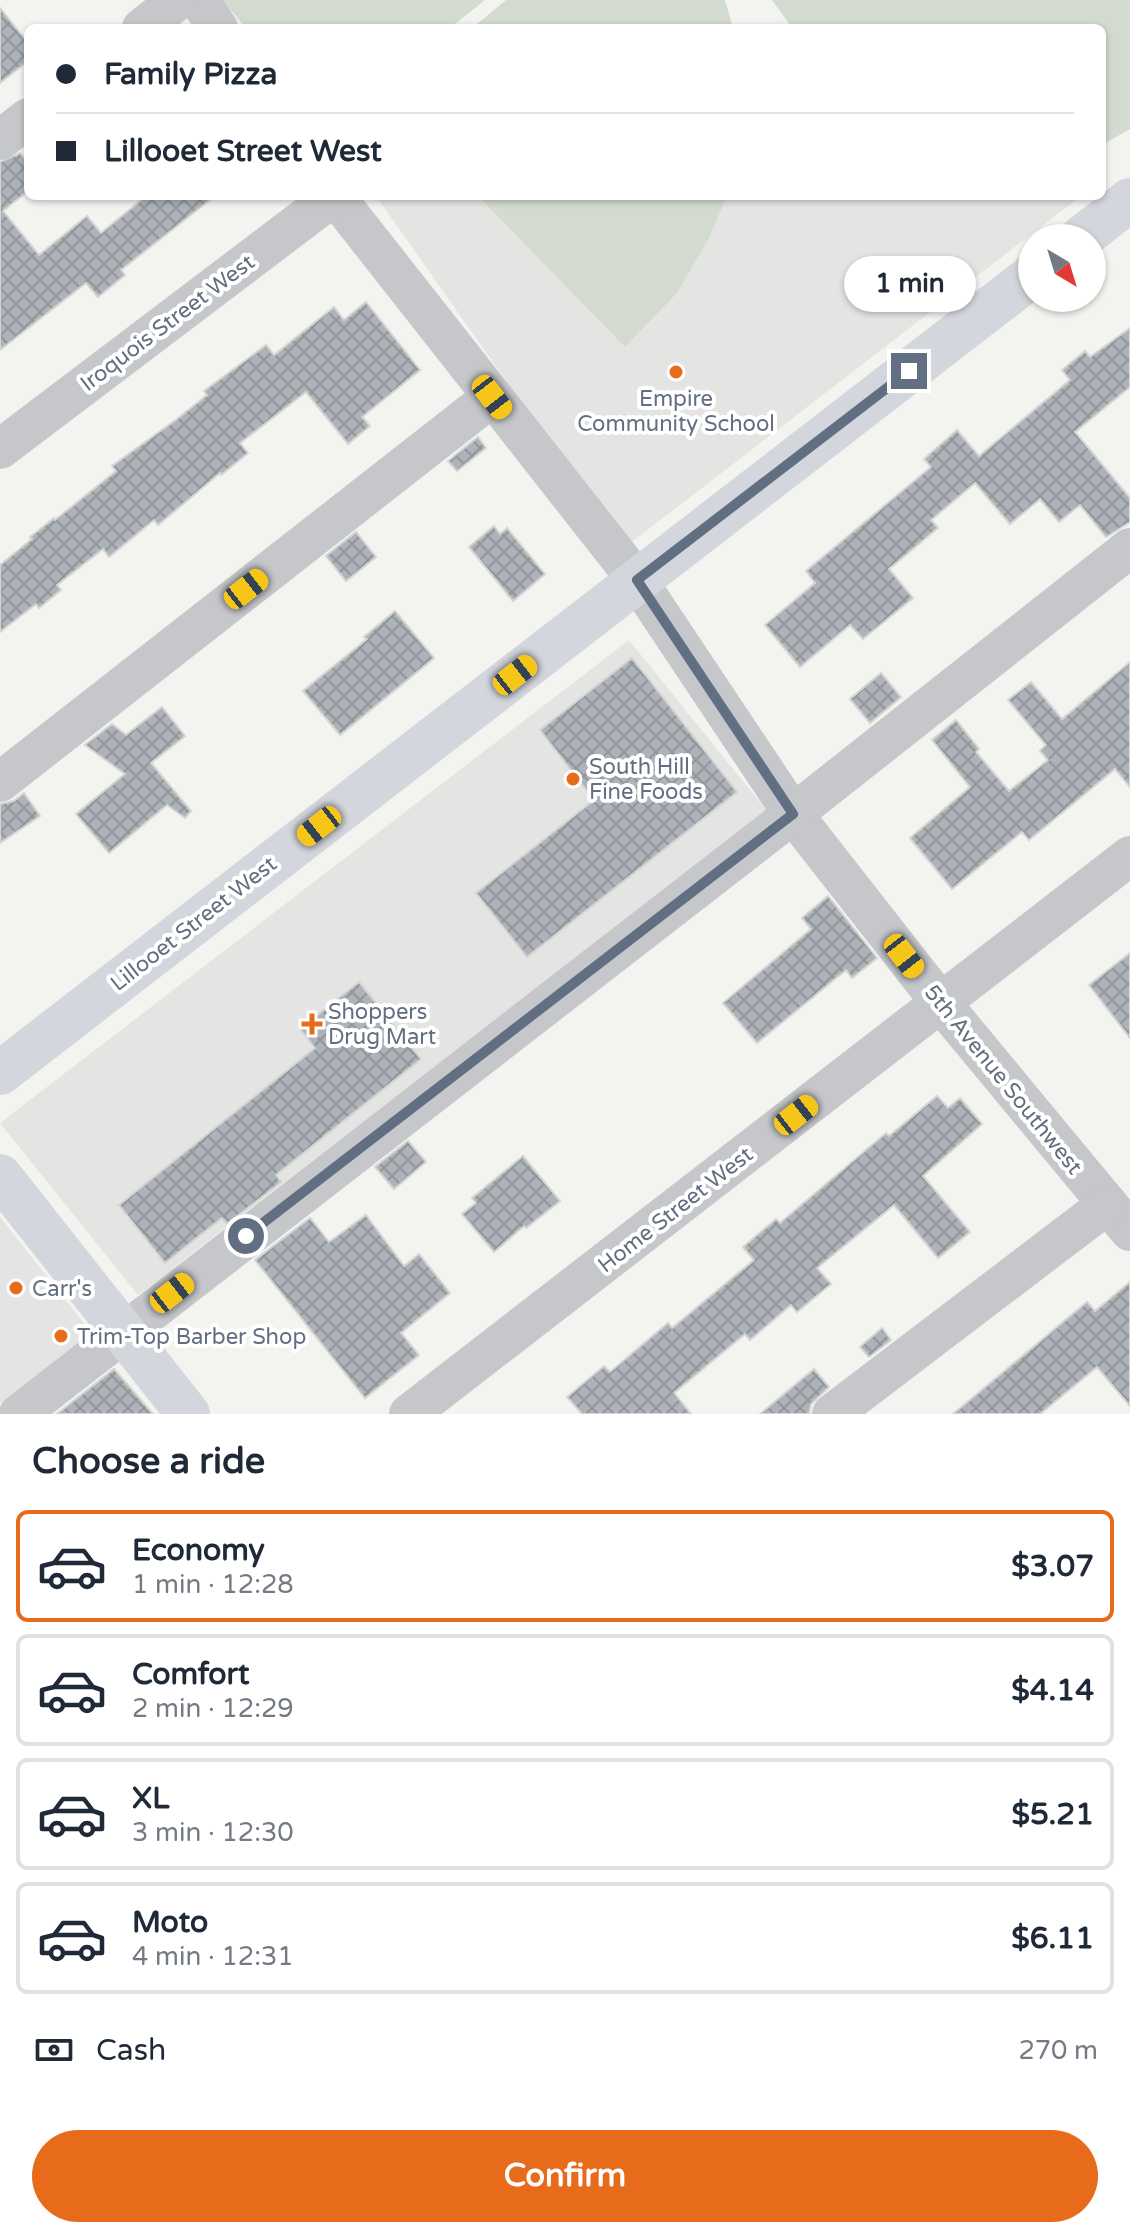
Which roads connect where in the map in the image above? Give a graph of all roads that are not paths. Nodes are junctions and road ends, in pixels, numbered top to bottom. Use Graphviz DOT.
graph roads {
  1 [pos="178,0"];
  2 [pos="199,0"];
  3 [pos="147,24"];
  4 [pos="215,24"];
  5 [pos="24,121"];
  6 [pos="0,140"];
  7 [pos="329,200"];
  8 [pos="337,200"];
  9 [pos="1130,200"];
  10 [pos="1099,224"];
  11 [pos="1018,287"];
  12 [pos="492,397"];
  13 [pos="0,449"];
  14 [pos="1130,548"];
  15 [pos="637,580"];
  16 [pos="0,782"];
  17 [pos="793,814"];
  18 [pos="1130,856"];
  19 [pos="941,1003"];
  20 [pos="0,1073"];
  21 [pos="0,1176"];
  22 [pos="1119,1218"];
  23 [pos="122,1332"];
  24 [pos="19,1414"];
  25 [pos="188,1414"];
  26 [pos="409,1414"];
  27 [pos="832,1414"];
  1 -- 3 [label="street"];
  2 -- 4 [label="street"];
  5 -- 6 [label="street"];
  7 -- 13 [label="street, Iroquois Street West"];
  8 -- 12 [label="street, 5th Avenue Southwest"];
  9 -- 10 [label="main road"];
  11 -- 15 [label="main road, Lillooet Street West"];
  12 -- 15 [label="street, 5th Avenue Southwest"];
  12 -- 16 [label="street"];
  14 -- 17 [label="street"];
  15 -- 17 [label="street, 5th Avenue Southwest"];
  15 -- 20 [label="main road, Lillooet Street West"];
  17 -- 19 [label="street, 5th Avenue Southwest"];
  17 -- 23 [label="street"];
  18 -- 19 [label="street, Home Street West"];
  19 -- 22 [label="street, 5th Avenue Southwest"];
  19 -- 26 [label="street, Home Street West"];
  21 -- 23 [label="main road"];
  22 -- 27 [label="street"];
  23 -- 24 [label="street"];
  23 -- 25 [label="main road"];
}
